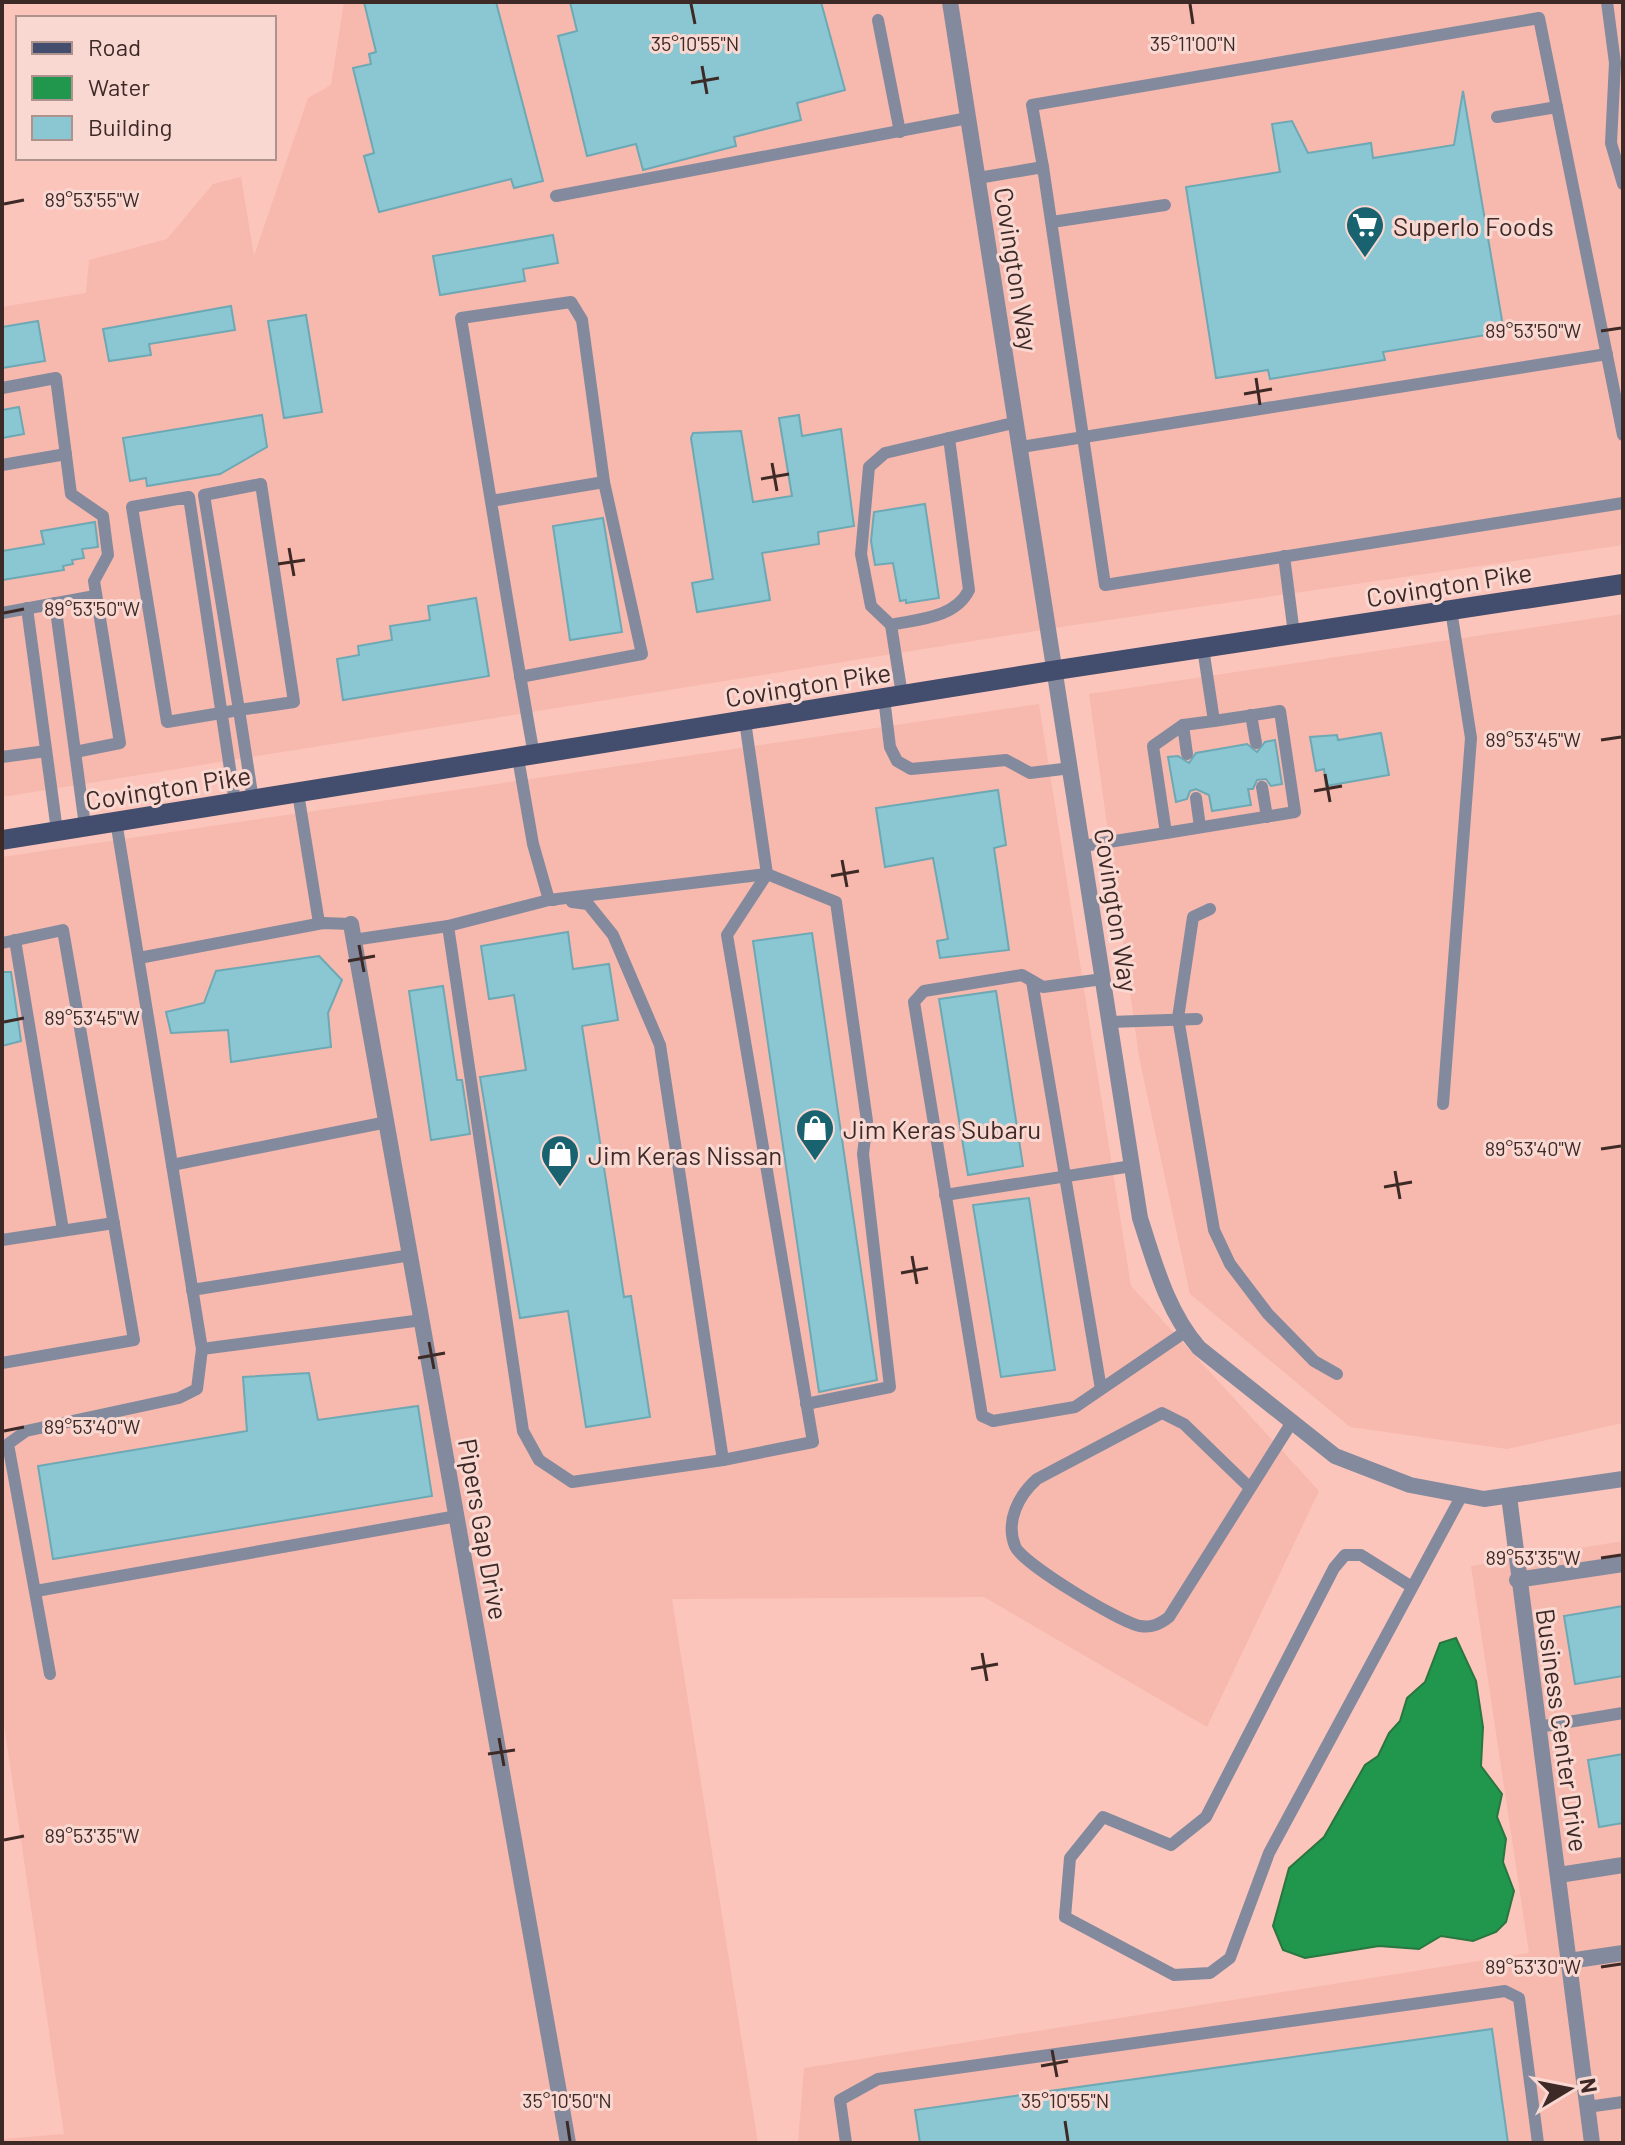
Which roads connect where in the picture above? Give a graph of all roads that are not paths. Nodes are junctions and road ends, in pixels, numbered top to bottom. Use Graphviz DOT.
graph roads {
  1 [pos="950,2"];
  2 [pos="1607,2"];
  3 [pos="878,20"];
  4 [pos="1557,107"];
  5 [pos="1497,117"];
  6 [pos="968,118"];
  7 [pos="900,132"];
  8 [pos="1043,167"];
  9 [pos="978,178"];
  10 [pos="1623,184"];
  11 [pos="556,196"];
  12 [pos="1165,205"];
  13 [pos="1052,222"];
  14 [pos="1607,354"];
  15 [pos="2,388"];
  16 [pos="1017,422"];
  17 [pos="1623,435"];
  18 [pos="1083,436"];
  19 [pos="949,438"];
  20 [pos="1021,447"];
  21 [pos="66,454"];
  22 [pos="2,465"];
  23 [pos="604,482"];
  24 [pos="204,495"];
  25 [pos="189,497"];
  26 [pos="491,501"];
  27 [pos="1623,503"];
  28 [pos="1284,556"];
  29 [pos="1623,584"];
  30 [pos="95,596"];
  31 [pos="55,603"];
  32 [pos="27,608"];
  33 [pos="1451,610"];
  34 [pos="2,613"];
  35 [pos="891,625"];
  36 [pos="1294,634"];
  37 [pos="1203,648"];
  38 [pos="1057,670"];
  39 [pos="520,677"];
  40 [pos="893,697"];
  41 [pos="239,710"];
  42 [pos="222,712"];
  43 [pos="1251,715"];
  44 [pos="745,721"];
  45 [pos="1214,721"];
  46 [pos="1183,725"];
  47 [pos="1256,743"];
  48 [pos="46,751"];
  49 [pos="75,752"];
  50 [pos="1187,754"];
  51 [pos="526,756"];
  52 [pos="2,757"];
  53 [pos="1071,768"];
  54 [pos="1262,787"];
  55 [pos="298,793"];
  56 [pos="1196,798"];
  57 [pos="244,801"];
  58 [pos="1267,817"];
  59 [pos="116,821"];
  60 [pos="85,826"];
  61 [pos="1200,827"];
  62 [pos="57,831"];
  63 [pos="1166,833"];
  64 [pos="2,840"];
  65 [pos="1083,846"];
  66 [pos="767,874"];
  67 [pos="549,900"];
  68 [pos="1210,909"];
  69 [pos="319,923"];
  70 [pos="448,926"];
  71 [pos="352,932"];
  72 [pos="8,941"];
  73 [pos="139,958"];
  74 [pos="1103,979"];
  75 [pos="1032,981"];
  76 [pos="1178,1018"];
  77 [pos="1197,1019"];
  78 [pos="1110,1022"];
  79 [pos="1443,1104"];
  80 [pos="387,1122"];
  81 [pos="172,1165"];
  82 [pos="1132,1166"];
  83 [pos="1065,1176"];
  84 [pos="945,1195"];
  85 [pos="114,1223"];
  86 [pos="63,1230"];
  87 [pos="2,1240"];
  88 [pos="411,1255"];
  89 [pos="192,1290"];
  90 [pos="422,1320"];
  91 [pos="1185,1332"];
  92 [pos="202,1349"];
  93 [pos="2,1363"];
  94 [pos="1337,1374"];
  95 [pos="1101,1389"];
  96 [pos="806,1404"];
  97 [pos="1292,1422"];
  98 [pos="723,1460"];
  99 [pos="1623,1479"];
  100 [pos="1249,1487"];
  101 [pos="1462,1495"];
  102 [pos="1509,1496"];
  103 [pos="457,1516"];
  104 [pos="1623,1564"];
  105 [pos="1517,1580"];
  106 [pos="1412,1587"];
  107 [pos="36,1591"];
  108 [pos="50,1674"];
  109 [pos="1623,1713"];
  110 [pos="1538,1727"];
  111 [pos="1623,1865"];
  112 [pos="1559,1875"];
  113 [pos="1623,1953"];
  114 [pos="1569,1961"];
  115 [pos="1623,2102"];
  116 [pos="1587,2107"];
  117 [pos="568,2143"];
  118 [pos="846,2143"];
  119 [pos="1538,2143"];
  120 [pos="1592,2143"];
  1 -- 6 [label="street, Covington Way"];
  2 -- 10 [label="lane"];
  3 -- 7 [label="lane"];
  4 -- 5 [label="lane"];
  4 -- 8 [label="lane"];
  4 -- 14 [label="lane"];
  6 -- 7 [label="lane"];
  6 -- 9 [label="street, Covington Way"];
  7 -- 11 [label="lane"];
  8 -- 9 [label="lane"];
  8 -- 13 [label="lane"];
  9 -- 16 [label="street, Covington Way"];
  12 -- 13 [label="lane"];
  13 -- 18 [label="lane"];
  14 -- 17 [label="lane"];
  14 -- 18 [label="lane"];
  15 -- 21 [label="lane"];
  16 -- 19 [label="lane"];
  16 -- 20 [label="street, Covington Way"];
  18 -- 20 [label="lane"];
  18 -- 28 [label="lane"];
  19 -- 35 [label="lane"];
  19 -- 35 [label="lane"];
  20 -- 38 [label="street, Covington Way"];
  21 -- 22 [label="lane"];
  21 -- 30 [label="lane"];
  23 -- 26 [label="lane"];
  23 -- 26 [label="lane"];
  23 -- 39 [label="lane"];
  24 -- 25 [label="lane"];
  24 -- 41 [label="lane"];
  24 -- 41 [label="lane"];
  25 -- 42 [label="lane"];
  25 -- 42 [label="lane"];
  26 -- 39 [label="lane"];
  27 -- 28 [label="lane"];
  28 -- 36 [label="lane"];
  29 -- 33 [label="main road, Covington Pike"];
  30 -- 31 [label="lane"];
  30 -- 49 [label="lane"];
  31 -- 32 [label="lane"];
  31 -- 49 [label="lane"];
  32 -- 34 [label="lane"];
  32 -- 48 [label="lane"];
  33 -- 36 [label="main road, Covington Pike"];
  33 -- 79 [label="lane"];
  35 -- 40 [label="lane"];
  36 -- 37 [label="main road, Covington Pike"];
  37 -- 38 [label="main road, Covington Pike"];
  37 -- 45 [label="lane"];
  38 -- 40 [label="main road, Covington Pike"];
  38 -- 53 [label="street, Covington Way"];
  39 -- 51 [label="lane"];
  40 -- 44 [label="main road, Covington Pike"];
  40 -- 53 [label="lane"];
  41 -- 42 [label="lane"];
  41 -- 57 [label="lane"];
  42 -- 57 [label="lane"];
  43 -- 45 [label="lane"];
  43 -- 47 [label="lane"];
  43 -- 58 [label="lane"];
  44 -- 51 [label="main road, Covington Pike"];
  44 -- 66 [label="lane"];
  45 -- 46 [label="lane"];
  46 -- 50 [label="lane"];
  46 -- 63 [label="lane"];
  48 -- 52 [label="lane"];
  48 -- 62 [label="lane"];
  49 -- 60 [label="lane"];
  51 -- 55 [label="main road, Covington Pike"];
  51 -- 67 [label="lane"];
  53 -- 65 [label="street, Covington Way"];
  54 -- 58 [label="lane"];
  55 -- 57 [label="main road, Covington Pike"];
  55 -- 69 [label="lane"];
  56 -- 61 [label="lane"];
  57 -- 59 [label="main road, Covington Pike"];
  58 -- 61 [label="lane"];
  59 -- 60 [label="main road, Covington Pike"];
  59 -- 73 [label="lane"];
  60 -- 62 [label="main road, Covington Pike"];
  61 -- 63 [label="lane"];
  62 -- 64 [label="main road, Covington Pike"];
  63 -- 65 [label="lane"];
  65 -- 74 [label="street, Covington Way"];
  66 -- 67 [label="lane"];
  66 -- 96 [label="lane"];
  66 -- 96 [label="lane"];
  67 -- 70 [label="lane"];
  67 -- 98 [label="lane"];
  68 -- 76 [label="lane"];
  69 -- 71 [label="lane"];
  69 -- 73 [label="lane"];
  70 -- 71 [label="lane"];
  70 -- 98 [label="lane"];
  71 -- 80 [label="street, Pipers Gap Drive"];
  72 -- 85 [label="lane"];
  72 -- 86 [label="lane"];
  73 -- 81 [label="lane"];
  74 -- 75 [label="lane"];
  74 -- 78 [label="street, Covington Way"];
  75 -- 83 [label="lane"];
  75 -- 84 [label="lane"];
  76 -- 77 [label="lane"];
  76 -- 78 [label="lane"];
  76 -- 94 [label="lane"];
  78 -- 82 [label="street, Covington Way"];
  80 -- 81 [label="lane"];
  80 -- 88 [label="street, Pipers Gap Drive"];
  81 -- 89 [label="lane"];
  82 -- 83 [label="lane"];
  82 -- 91 [label="street, Covington Way"];
  83 -- 84 [label="lane"];
  83 -- 95 [label="lane"];
  84 -- 95 [label="lane"];
  85 -- 86 [label="lane"];
  85 -- 93 [label="lane"];
  86 -- 87 [label="lane"];
  88 -- 89 [label="lane"];
  88 -- 90 [label="street, Pipers Gap Drive"];
  89 -- 92 [label="lane"];
  90 -- 92 [label="lane"];
  90 -- 103 [label="street, Pipers Gap Drive"];
  91 -- 95 [label="lane"];
  91 -- 97 [label="street, Covington Way"];
  92 -- 107 [label="lane"];
  96 -- 98 [label="lane"];
  97 -- 100 [label="lane"];
  97 -- 101 [label="street, Covington Way"];
  99 -- 102 [label="street, Covington Way"];
  100 -- 100 [label="lane"];
  101 -- 102 [label="street, Covington Way"];
  101 -- 106 [label="lane"];
  102 -- 105 [label="street, Business Center Drive"];
  103 -- 107 [label="lane"];
  103 -- 117 [label="street, Pipers Gap Drive"];
  104 -- 105 [label="street"];
  105 -- 110 [label="street, Business Center Drive"];
  106 -- 106 [label="lane"];
  107 -- 108 [label="lane"];
  109 -- 110 [label="lane"];
  110 -- 112 [label="street, Business Center Drive"];
  111 -- 112 [label="street, Business Center Drive"];
  112 -- 114 [label="street, Business Center Drive"];
  113 -- 114 [label="street"];
  114 -- 116 [label="street, Business Center Drive"];
  115 -- 116 [label="lane"];
  116 -- 120 [label="street, Business Center Drive"];
  118 -- 119 [label="lane"];
}
